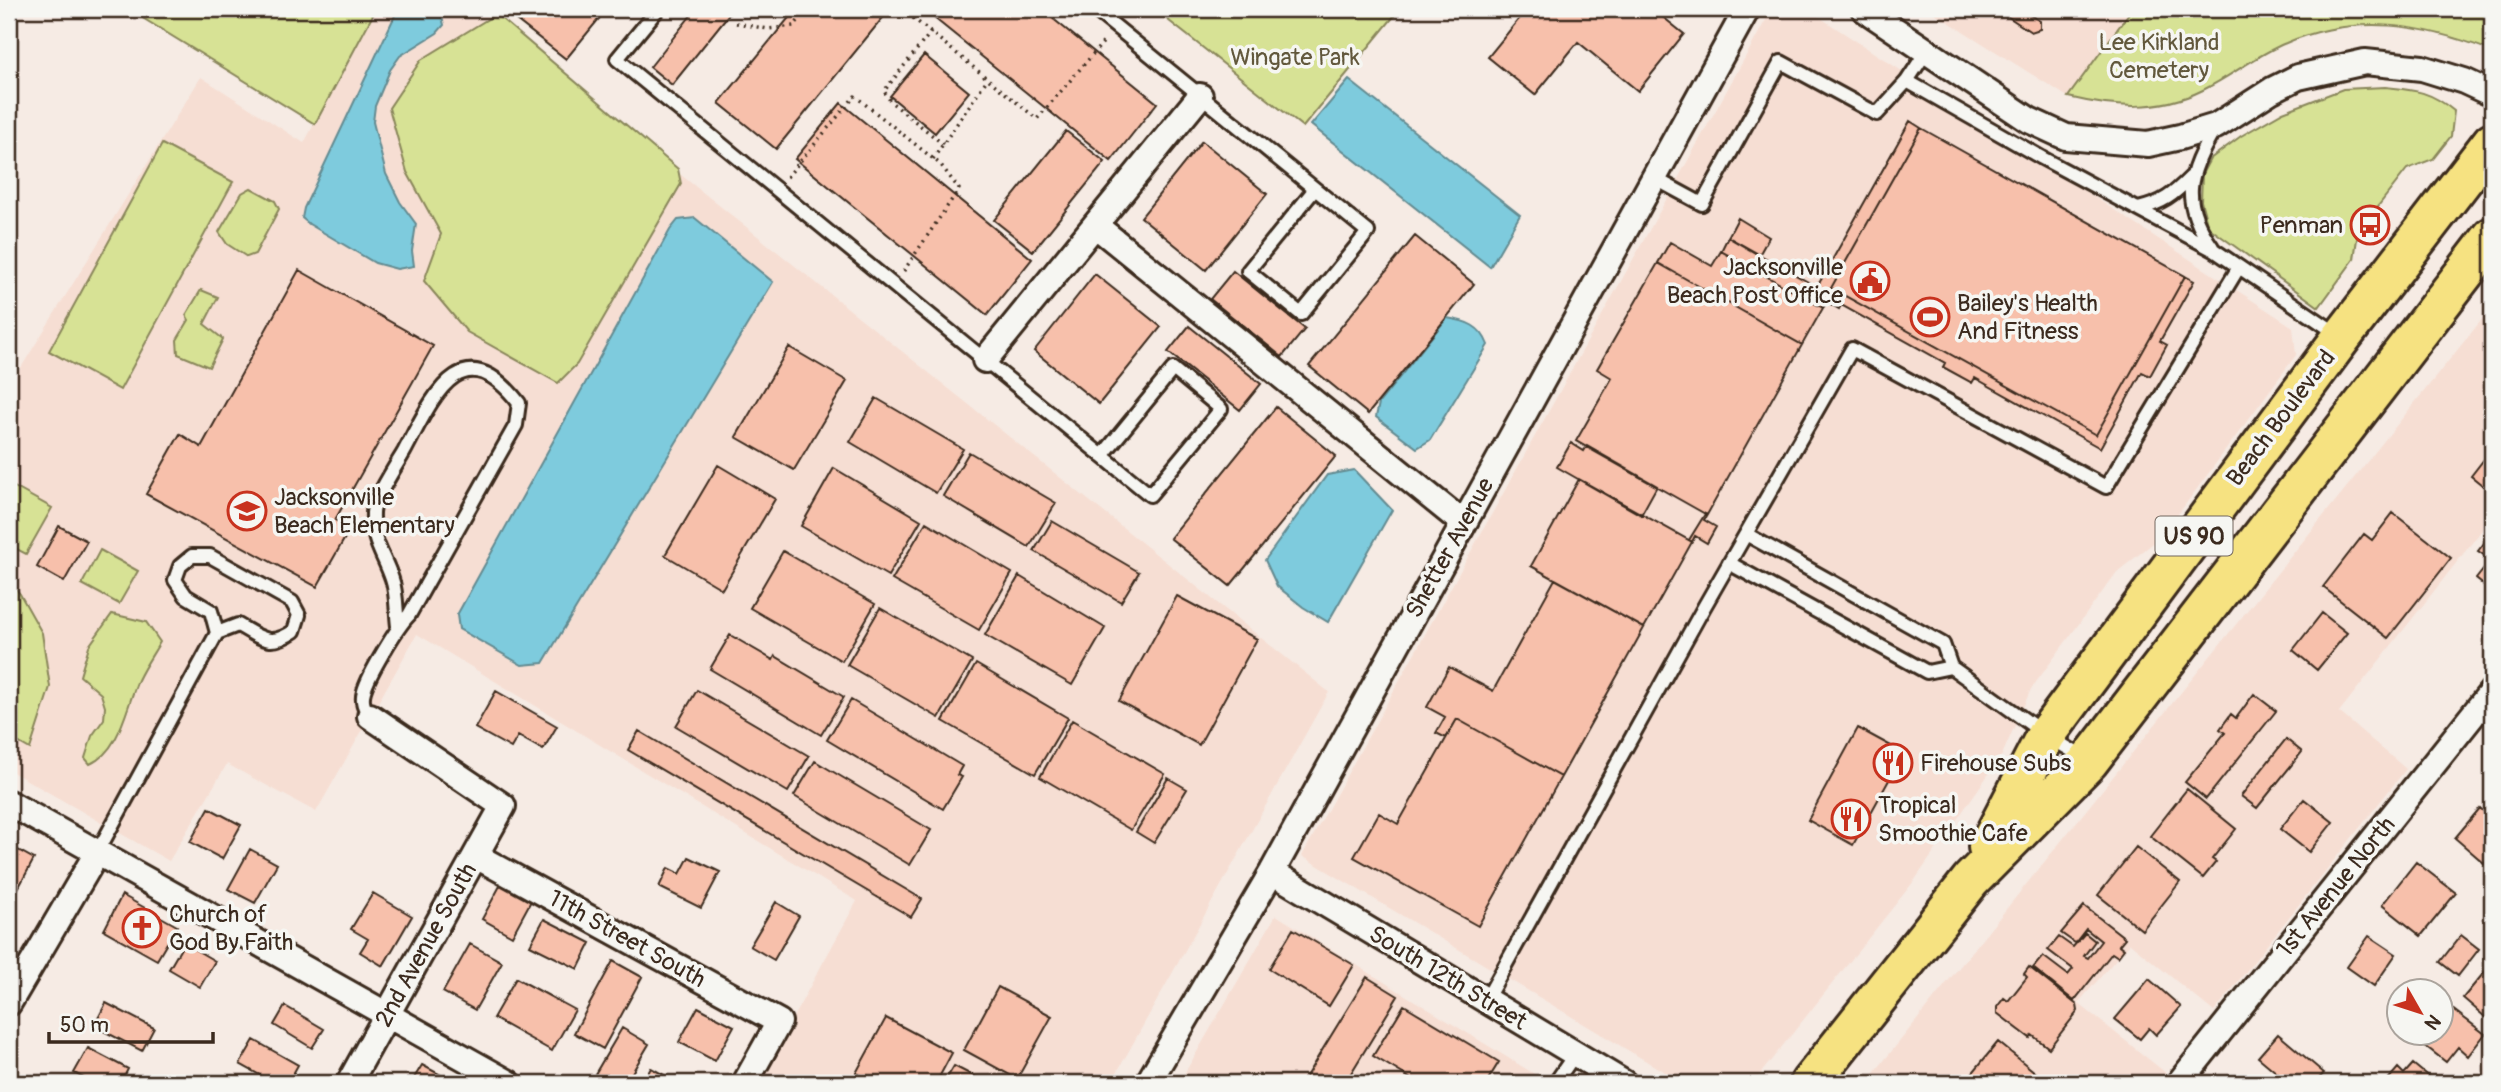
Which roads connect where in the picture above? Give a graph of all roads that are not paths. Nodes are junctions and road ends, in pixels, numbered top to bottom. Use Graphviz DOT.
graph roads {
  1 [pos="658,9"];
  2 [pos="1094,9"];
  3 [pos="1747,9"];
  4 [pos="1864,9"];
  5 [pos="1926,52"];
  6 [pos="1907,81"];
  7 [pos="2492,94"];
  8 [pos="1200,96"];
  9 [pos="2217,126"];
  10 [pos="2492,142"];
  11 [pos="2191,177"];
  12 [pos="1654,178"];
  13 [pos="1315,189"];
  14 [pos="2138,209"];
  15 [pos="1095,225"];
  16 [pos="2492,237"];
  17 [pos="2214,250"];
  18 [pos="2239,267"];
  19 [pos="2342,337"];
  20 [pos="985,360"];
  21 [pos="1102,456"];
  22 [pos="1464,523"];
  23 [pos="1746,534"];
  24 [pos="1729,563"];
  25 [pos="398,626"];
  26 [pos="217,633"];
  27 [pos="1951,667"];
  28 [pos="2492,691"];
  29 [pos="370,716"];
  30 [pos="2046,734"];
  31 [pos="2089,761"];
  32 [pos="9,803"];
  33 [pos="97,853"];
  34 [pos="476,856"];
  35 [pos="1272,872"];
  36 [pos="1971,880"];
  37 [pos="1486,1000"];
  38 [pos="9,1003"];
  39 [pos="387,1016"];
  40 [pos="1575,1054"];
  41 [pos="349,1083"];
  42 [pos="509,1083"];
  43 [pos="745,1083"];
  44 [pos="1148,1083"];
  45 [pos="1555,1083"];
  46 [pos="1624,1083"];
  47 [pos="1810,1083"];
  48 [pos="2179,1083"];
  1 -- 20 [label="lane"];
  2 -- 8 [label="lane"];
  3 -- 12 [label="street, Shetter Avenue"];
  4 -- 5 [label="street"];
  5 -- 6 [label="lane"];
  5 -- 9 [label="street"];
  6 -- 12 [label="lane"];
  6 -- 14 [label="lane"];
  7 -- 9 [label="street"];
  8 -- 13 [label="lane"];
  8 -- 15 [label="street"];
  9 -- 11 [label="lane"];
  10 -- 19 [label="highway, Beach Boulevard / US 90"];
  11 -- 14 [label="lane"];
  11 -- 17 [label="lane"];
  12 -- 22 [label="street, Shetter Avenue"];
  13 -- 13 [label="lane"];
  14 -- 17 [label="lane"];
  15 -- 20 [label="street"];
  15 -- 22 [label="street"];
  16 -- 31 [label="highway, US 90"];
  17 -- 18 [label="lane"];
  18 -- 19 [label="lane"];
  18 -- 23 [label="lane"];
  19 -- 30 [label="highway, Beach Boulevard / US 90"];
  20 -- 21 [label="lane"];
  21 -- 21 [label="lane"];
  22 -- 35 [label="street, Shetter Avenue"];
  23 -- 24 [label="lane"];
  23 -- 27 [label="lane"];
  24 -- 27 [label="lane"];
  24 -- 37 [label="lane"];
  25 -- 25 [label="lane"];
  25 -- 29 [label="lane"];
  26 -- 26 [label="lane"];
  26 -- 33 [label="lane"];
  27 -- 30 [label="lane"];
  28 -- 48 [label="street, 1st Avenue North"];
  29 -- 34 [label="street, 2nd Avenue South"];
  30 -- 31 [label="lane"];
  30 -- 36 [label="highway, Beach Boulevard / US 90"];
  31 -- 36 [label="highway, US 90"];
  32 -- 33 [label="street"];
  33 -- 38 [label="street"];
  33 -- 39 [label="street"];
  34 -- 39 [label="street, 2nd Avenue South"];
  34 -- 43 [label="street, 11th Street South"];
  35 -- 37 [label="street, South 12th Street"];
  35 -- 44 [label="street, Shetter Avenue"];
  36 -- 47 [label="highway, US 90"];
  37 -- 40 [label="street, South 12th Street"];
  39 -- 41 [label="street, 2nd Avenue South"];
  39 -- 42 [label="street"];
  40 -- 45 [label="lane"];
  40 -- 46 [label="street, South 12th Street"];
}
